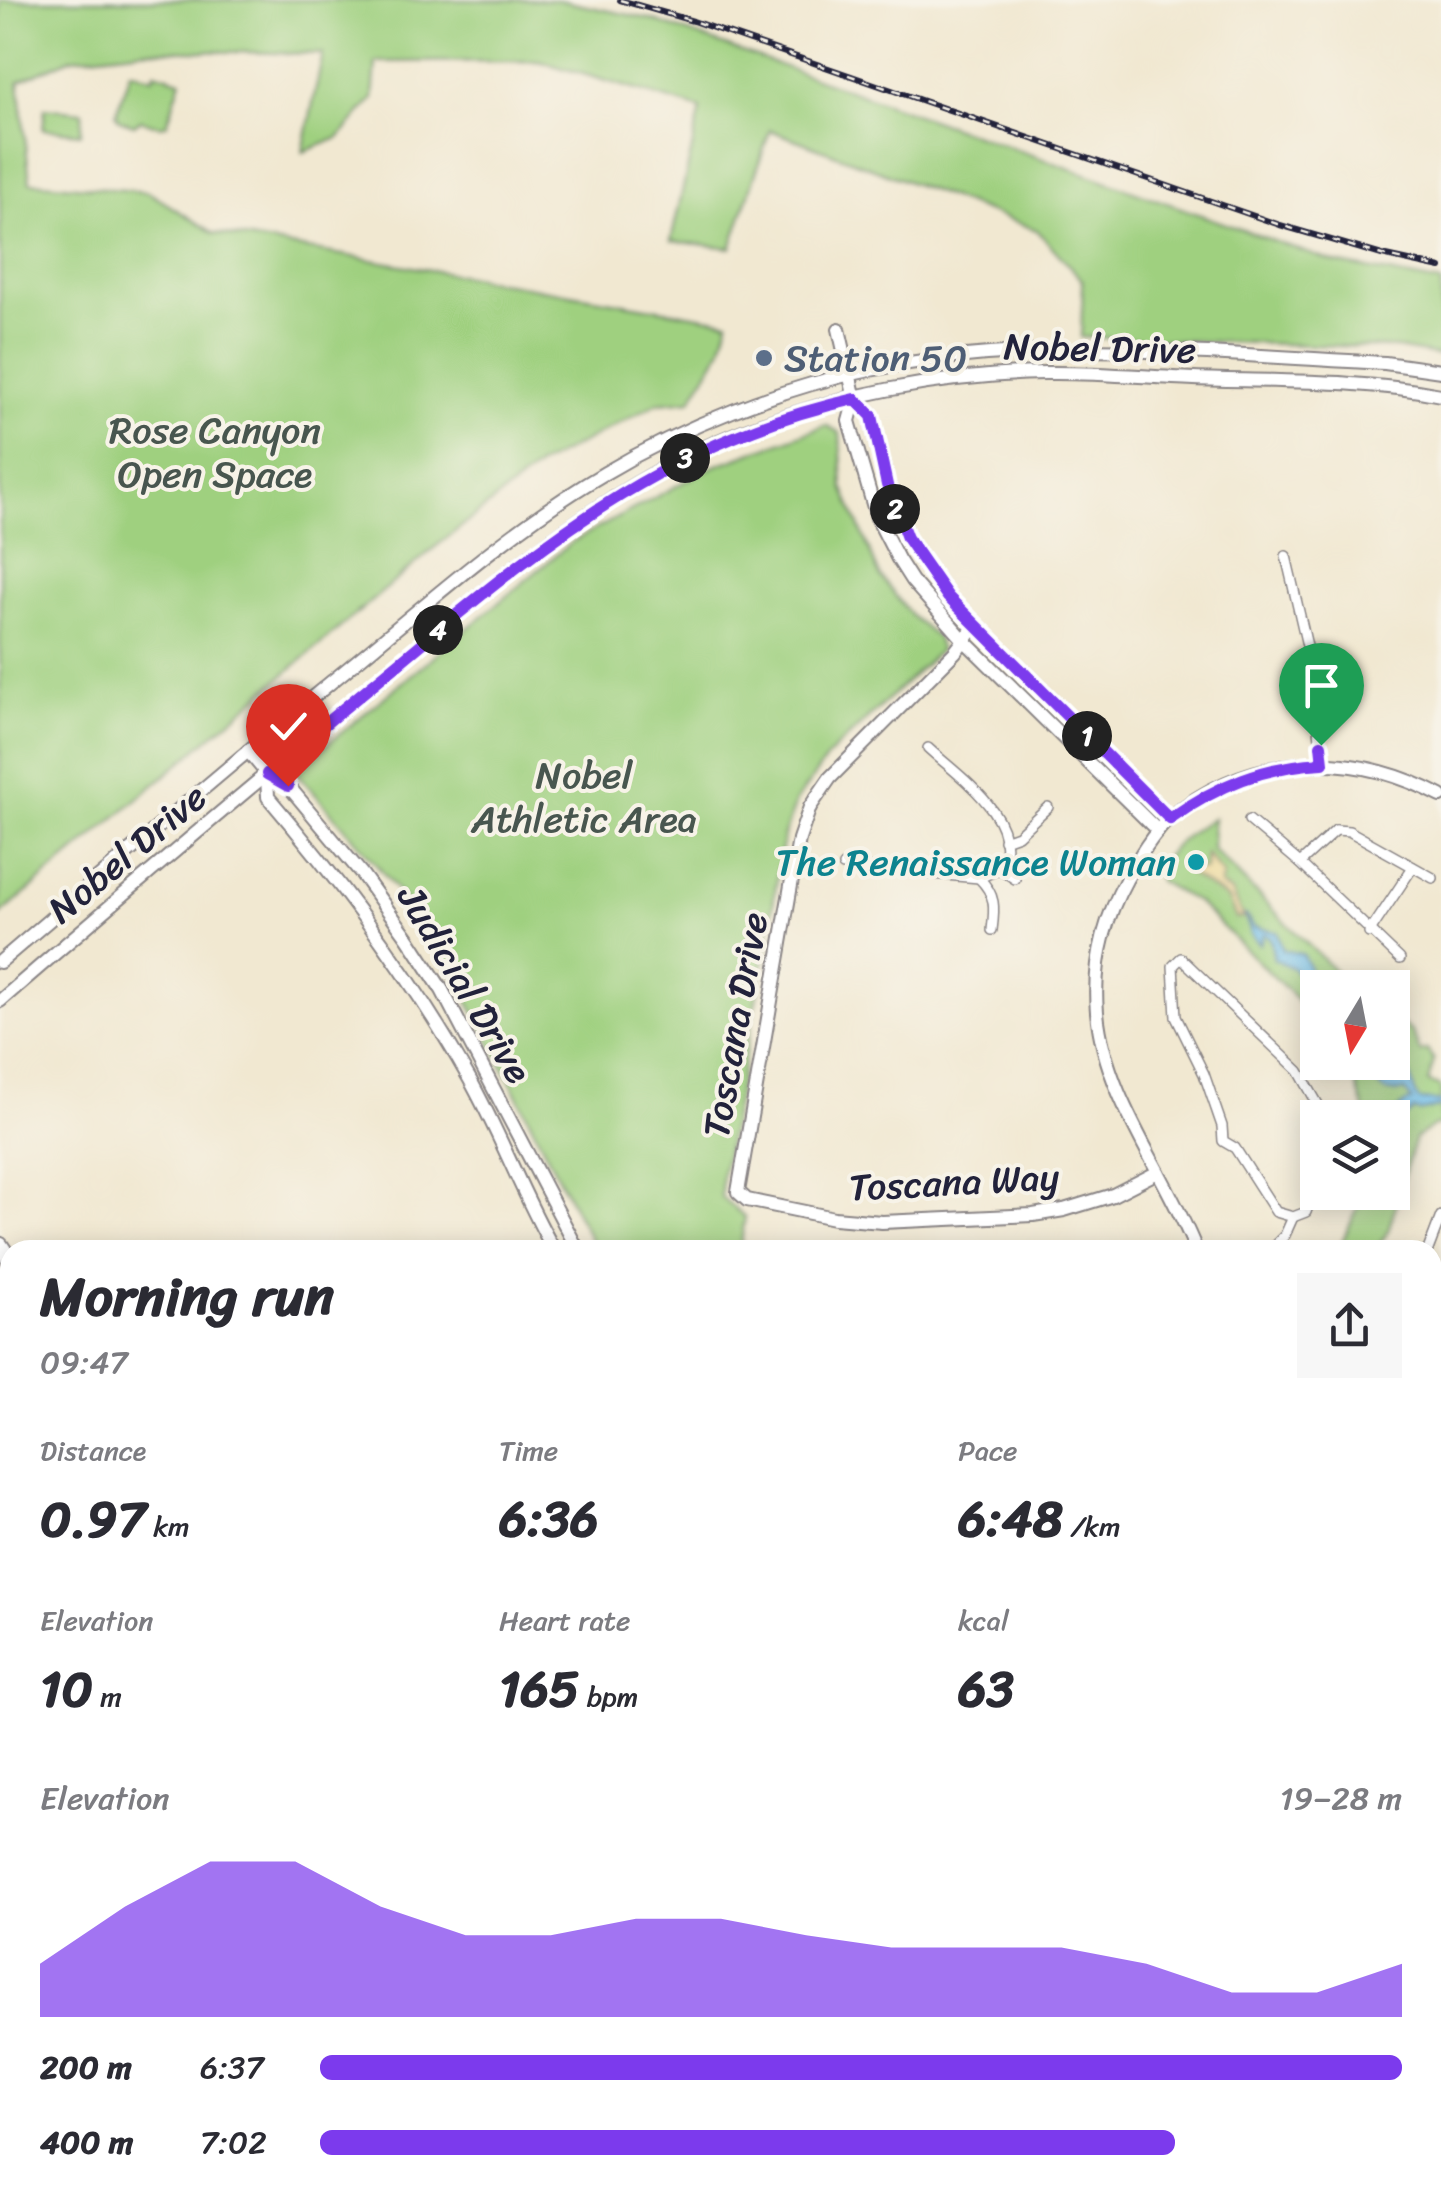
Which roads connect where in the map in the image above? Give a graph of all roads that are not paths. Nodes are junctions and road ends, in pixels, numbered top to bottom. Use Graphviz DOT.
graph roads {
  1 [pos="840,329"];
  2 [pos="1441,372"];
  3 [pos="848,375"];
  4 [pos="1441,394"];
  5 [pos="855,399"];
  6 [pos="1286,556"];
  7 [pos="976,625"];
  8 [pos="964,640"];
  9 [pos="928,748"];
  10 [pos="248,751"];
  11 [pos="1323,763"];
  12 [pos="267,774"];
  13 [pos="1441,796"];
  14 [pos="1048,806"];
  15 [pos="1170,819"];
  16 [pos="1249,820"];
  17 [pos="1158,831"];
  18 [pos="1004,840"];
  19 [pos="1300,863"];
  20 [pos="844,866"];
  21 [pos="1413,867"];
  22 [pos="1000,869"];
  23 [pos="980,878"];
  24 [pos="1433,878"];
  25 [pos="1015,879"];
  26 [pos="992,930"];
  27 [pos="1370,932"];
  28 [pos="1400,959"];
  29 [pos="0,962"];
  30 [pos="0,1001"];
  31 [pos="1315,1100"];
  32 [pos="1158,1172"];
  33 [pos="746,1200"];
  34 [pos="1307,1210"];
  35 [pos="1441,1216"];
  36 [pos="1293,1217"];
  37 [pos="548,1240"];
  38 [pos="573,1240"];
  39 [pos="1191,1240"];
  40 [pos="1280,1240"];
  41 [pos="1432,1240"];
  1 -- 3 [label="street"];
  2 -- 3 [label="street, Nobel Drive"];
  3 -- 5 [label="street"];
  3 -- 10 [label="street, Nobel Drive"];
  4 -- 5 [label="street, Nobel Drive"];
  5 -- 7 [label="street"];
  5 -- 8 [label="street"];
  5 -- 12 [label="street, Nobel Drive"];
  6 -- 11 [label="street"];
  7 -- 8 [label="street, Toscana Drive"];
  7 -- 15 [label="street"];
  8 -- 17 [label="street"];
  8 -- 33 [label="street, Toscana Drive"];
  9 -- 18 [label="street"];
  10 -- 12 [label="street, Judicial Drive"];
  10 -- 29 [label="street, Nobel Drive"];
  11 -- 13 [label="street"];
  11 -- 15 [label="street"];
  12 -- 30 [label="street, Nobel Drive"];
  12 -- 37 [label="street, Judicial Drive"];
  12 -- 38 [label="street, Judicial Drive"];
  14 -- 18 [label="street"];
  15 -- 17 [label="street"];
  16 -- 19 [label="street"];
  17 -- 32 [label="street"];
  18 -- 22 [label="street"];
  19 -- 21 [label="street"];
  19 -- 27 [label="street"];
  20 -- 23 [label="street"];
  21 -- 24 [label="street"];
  21 -- 27 [label="street"];
  22 -- 23 [label="street"];
  22 -- 25 [label="street"];
  23 -- 26 [label="street"];
  27 -- 28 [label="street"];
  31 -- 36 [label="street"];
  32 -- 33 [label="street, Toscana Way"];
  32 -- 39 [label="street"];
  34 -- 36 [label="street"];
  35 -- 41 [label="street"];
  36 -- 40 [label="street"];
}
